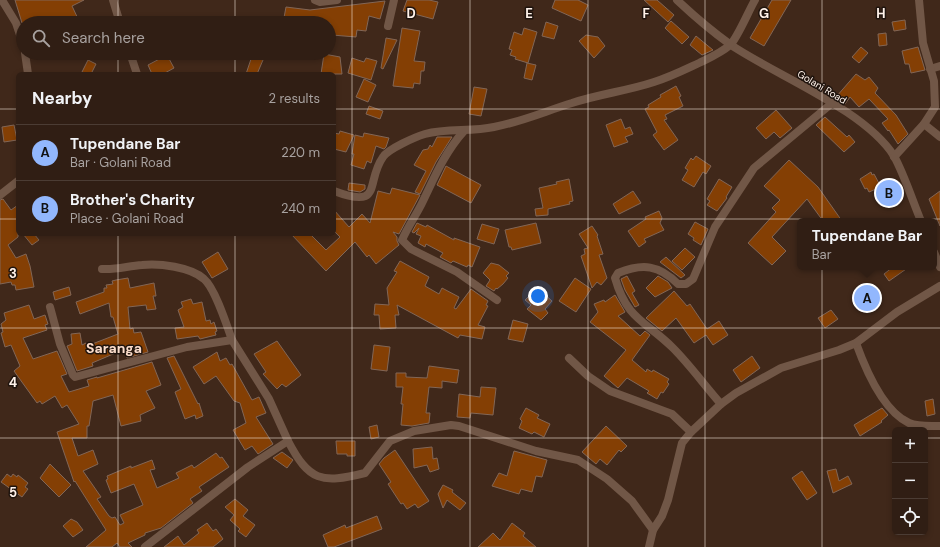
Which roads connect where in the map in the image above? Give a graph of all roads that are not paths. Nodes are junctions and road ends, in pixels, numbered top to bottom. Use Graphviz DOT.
graph roads {
  1 [pos="2,0"];
  2 [pos="113,0"];
  3 [pos="315,0"];
  4 [pos="337,0"];
  5 [pos="394,0"];
  6 [pos="677,0"];
  7 [pos="755,0"];
  8 [pos="919,0"];
  9 [pos="118,16"];
  10 [pos="16,23"];
  11 [pos="388,26"];
  12 [pos="731,44"];
  13 [pos="26,60"];
  14 [pos="132,60"];
  15 [pos="940,66"];
  16 [pos="930,69"];
  17 [pos="28,72"];
  18 [pos="136,72"];
  19 [pos="831,104"];
  20 [pos="924,124"];
  21 [pos="464,131"];
  22 [pos="940,137"];
  23 [pos="894,157"];
  24 [pos="16,182"];
  25 [pos="336,192"];
  26 [pos="0,194"];
  27 [pos="920,218"];
  28 [pos="102,269"];
  29 [pos="940,286"];
  30 [pos="497,300"];
  31 [pos="50,307"];
  32 [pos="232,340"];
  33 [pos="856,342"];
  34 [pos="569,358"];
  35 [pos="721,404"];
  36 [pos="940,426"];
  37 [pos="691,432"];
  38 [pos="288,441"];
  39 [pos="653,530"];
  40 [pos="145,547"];
  41 [pos="649,547"];
  1 -- 10 [label="street"];
  2 -- 9 [label="street"];
  3 -- 4 [label="street"];
  5 -- 11 [label="street"];
  6 -- 12 [label="street, Golani Road"];
  7 -- 12 [label="street"];
  8 -- 16 [label="street"];
  12 -- 19 [label="street, Golani Road"];
  12 -- 21 [label="street"];
  13 -- 17 [label="street"];
  14 -- 18 [label="street"];
  15 -- 16 [label="street"];
  16 -- 20 [label="street"];
  19 -- 23 [label="street, Golani Road"];
  19 -- 35 [label="street"];
  20 -- 22 [label="street"];
  20 -- 23 [label="street"];
  21 -- 25 [label="street"];
  21 -- 30 [label="street"];
  23 -- 27 [label="street, Golani Road"];
  24 -- 26 [label="street"];
  28 -- 32 [label="street"];
  29 -- 33 [label="street"];
  31 -- 32 [label="street"];
  32 -- 38 [label="street"];
  33 -- 35 [label="street"];
  33 -- 36 [label="street"];
  34 -- 37 [label="street"];
  35 -- 37 [label="street"];
  37 -- 39 [label="street"];
  38 -- 39 [label="street"];
  38 -- 40 [label="street"];
  39 -- 41 [label="street"];
}
